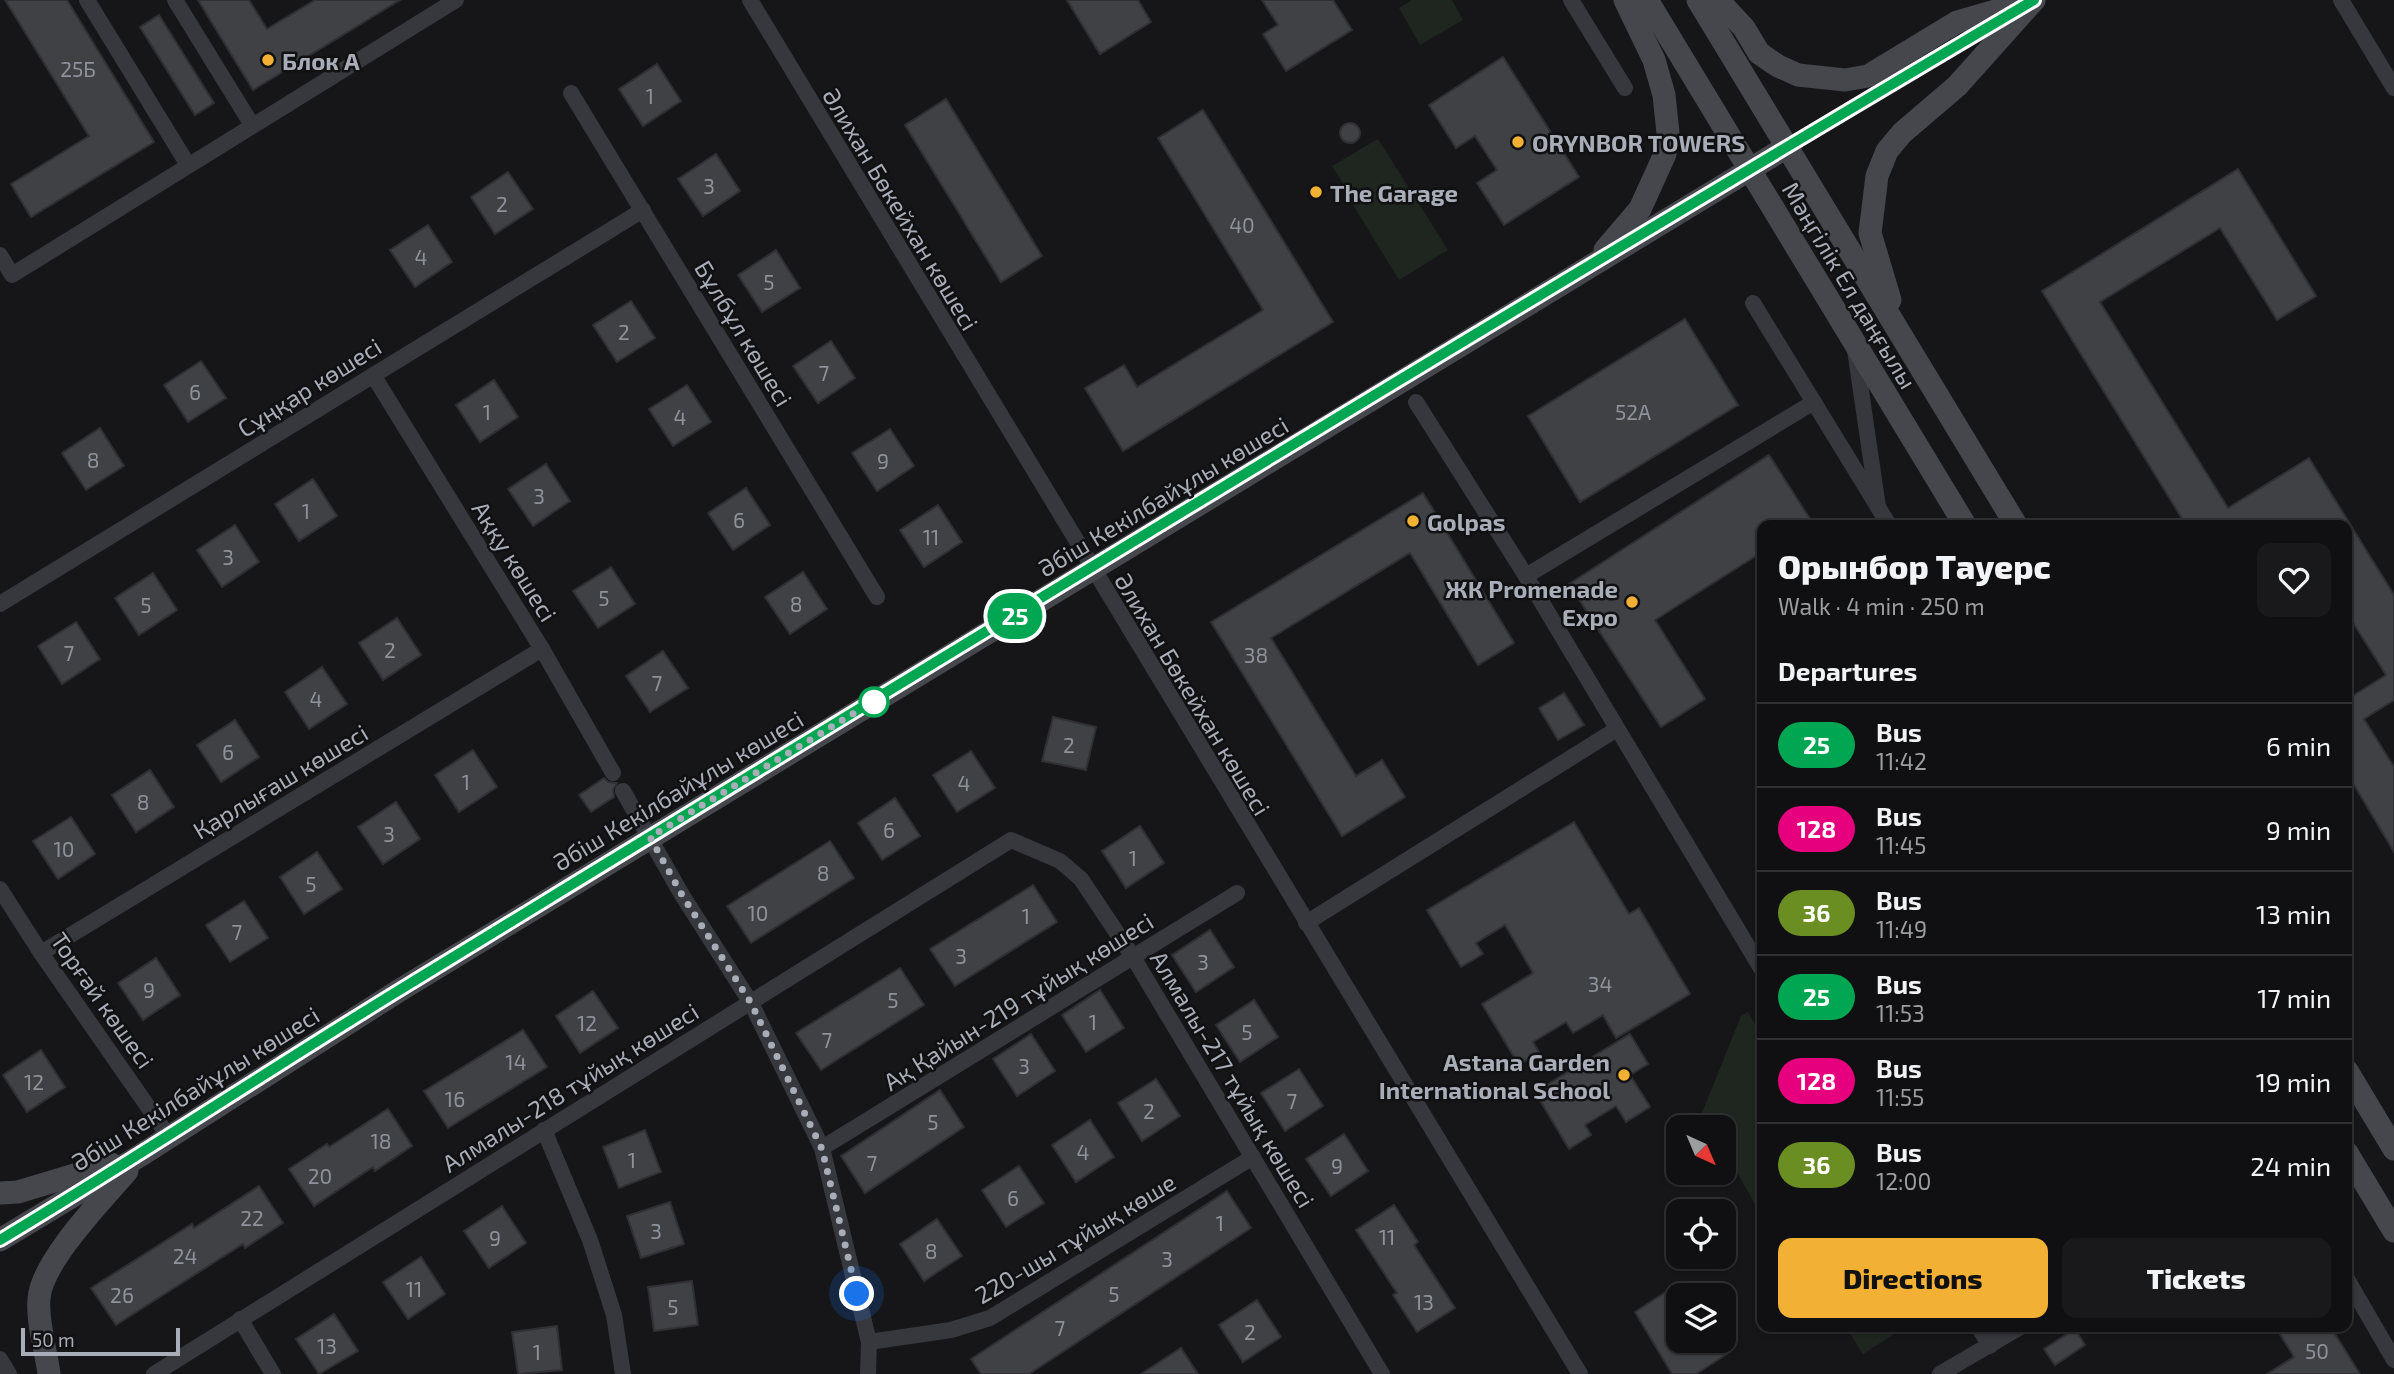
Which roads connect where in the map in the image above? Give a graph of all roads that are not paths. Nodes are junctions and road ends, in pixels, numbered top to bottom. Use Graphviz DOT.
graph roads {
  1 [pos="87,0"];
  2 [pos="175,0"];
  3 [pos="456,0"];
  4 [pos="750,0"];
  5 [pos="1571,0"];
  6 [pos="1625,0"];
  7 [pos="1647,0"];
  8 [pos="1698,0"];
  9 [pos="1718,0"];
  10 [pos="2034,0"];
  11 [pos="2342,0"];
  12 [pos="1625,88"];
  13 [pos="2394,88"];
  14 [pos="571,93"];
  15 [pos="252,125"];
  16 [pos="1786,148"];
  17 [pos="188,165"];
  18 [pos="1749,170"];
  19 [pos="643,210"];
  20 [pos="0,255"];
  21 [pos="1591,266"];
  22 [pos="6,278"];
  23 [pos="1753,303"];
  24 [pos="1898,330"];
  25 [pos="1853,340"];
  26 [pos="373,375"];
  27 [pos="1416,402"];
  28 [pos="1814,402"];
  29 [pos="1878,507"];
  30 [pos="1886,520"];
  31 [pos="1962,520"];
  32 [pos="2013,520"];
  33 [pos="1091,570"];
  34 [pos="1526,576"];
  35 [pos="877,597"];
  36 [pos="0,604"];
  37 [pos="542,649"];
  38 [pos="1617,729"];
  39 [pos="613,773"];
  40 [pos="623,791"];
  41 [pos="650,837"];
  42 [pos="1011,840"];
  43 [pos="0,889"];
  44 [pos="1237,893"];
  45 [pos="1306,922"];
  46 [pos="41,953"];
  47 [pos="1133,957"];
  48 [pos="1757,962"];
  49 [pos="751,1003"];
  50 [pos="2352,1079"];
  51 [pos="544,1130"];
  52 [pos="169,1137"];
  53 [pos="822,1149"];
  54 [pos="2394,1149"];
  55 [pos="141,1155"];
  56 [pos="1253,1157"];
  57 [pos="2352,1161"];
  58 [pos="0,1193"];
  59 [pos="2394,1231"];
  60 [pos="0,1240"];
  61 [pos="2352,1288"];
  62 [pos="240,1319"];
  63 [pos="1982,1332"];
  64 [pos="2012,1332"];
  65 [pos="869,1342"];
  66 [pos="1990,1346"];
  67 [pos="0,1359"];
  68 [pos="2394,1362"];
  69 [pos="1374,1371"];
  70 [pos="9,1374"];
  71 [pos="49,1374"];
  72 [pos="154,1374"];
  73 [pos="274,1374"];
  74 [pos="623,1374"];
  75 [pos="867,1374"];
  76 [pos="1580,1374"];
  77 [pos="1940,1374"];
  78 [pos="2391,1374"];
  1 -- 17 [label="street"];
  2 -- 15 [label="street"];
  3 -- 15 [label="street"];
  4 -- 33 [label="street, Әлихан Бөкейхан көшесі"];
  5 -- 12 [label="street"];
  6 -- 21 [label="street"];
  7 -- 18 [label="street, Мәңгілік Ел даңғылы"];
  8 -- 16 [label="street, Мәңгілік Ел даңғылы"];
  9 -- 10 [label="street"];
  10 -- 16 [label="street, Әбіш Кекілбайұлы көшесі"];
  10 -- 24 [label="street"];
  11 -- 13 [label="street"];
  14 -- 19 [label="street, Бұлбұл көшесі"];
  15 -- 17 [label="street"];
  16 -- 18 [label="street, Әбіш Кекілбайұлы көшесі"];
  16 -- 24 [label="street, Мәңгілік Ел даңғылы"];
  17 -- 22 [label="street"];
  18 -- 21 [label="street, Әбіш Кекілбайұлы көшесі"];
  18 -- 25 [label="street, Мәңгілік Ел даңғылы"];
  19 -- 26 [label="street, Сұңқар көшесі"];
  19 -- 35 [label="street, Бұлбұл көшесі"];
  20 -- 22 [label="street"];
  21 -- 33 [label="street, Әбіш Кекілбайұлы көшесі"];
  23 -- 28 [label="street"];
  24 -- 32 [label="street, Мәңгілік Ел даңғылы"];
  25 -- 29 [label="street"];
  25 -- 31 [label="street, Мәңгілік Ел даңғылы"];
  26 -- 36 [label="street, Сұңқар көшесі"];
  26 -- 37 [label="street, Аққу көшесі"];
  27 -- 34 [label="street"];
  28 -- 29 [label="street"];
  28 -- 34 [label="street"];
  29 -- 30 [label="street"];
  33 -- 41 [label="street, Әбіш Кекілбайұлы көшесі"];
  33 -- 45 [label="street, Әлихан Бөкейхан көшесі"];
  34 -- 38 [label="street"];
  37 -- 39 [label="street, Аққу көшесі"];
  37 -- 46 [label="street, Қарлығаш көшесі"];
  38 -- 45 [label="street"];
  38 -- 48 [label="street"];
  40 -- 41 [label="street"];
  41 -- 49 [label="street"];
  41 -- 52 [label="street, Әбіш Кекілбайұлы көшесі"];
  42 -- 47 [label="street, Алмалы-217 тұйық көшесі"];
  42 -- 49 [label="street, Алмалы-218 тұйық көшесі"];
  43 -- 46 [label="street, Торғай көшесі"];
  44 -- 47 [label="street, Ақ Қайын-219 тұйық көшесі"];
  45 -- 76 [label="street, Әлихан Бөкейхан көшесі"];
  46 -- 52 [label="street, Торғай көшесі"];
  47 -- 53 [label="street, Ақ Қайын-219 тұйық көшесі"];
  47 -- 56 [label="street, Алмалы-217 тұйық көшесі"];
  49 -- 51 [label="street, Алмалы-218 тұйық көшесі"];
  49 -- 53 [label="street"];
  50 -- 54 [label="street"];
  51 -- 62 [label="street, Алмалы-218 тұйық көшесі"];
  51 -- 74 [label="street"];
  52 -- 55 [label="street, Әбіш Кекілбайұлы көшесі"];
  53 -- 65 [label="street"];
  55 -- 58 [label="street"];
  55 -- 60 [label="street, Әбіш Кекілбайұлы көшесі"];
  55 -- 71 [label="street"];
  56 -- 65 [label="street, 220-шы тұйық көше"];
  56 -- 69 [label="street, Алмалы-217 тұйық көшесі"];
  57 -- 59 [label="street"];
  61 -- 68 [label="street"];
  62 -- 72 [label="street, Алмалы-218 тұйық көшесі"];
  62 -- 73 [label="street"];
  63 -- 66 [label="street"];
  64 -- 66 [label="street"];
  65 -- 75 [label="street"];
  66 -- 77 [label="street"];
  67 -- 70 [label="street"];
  68 -- 78 [label="street"];
}
